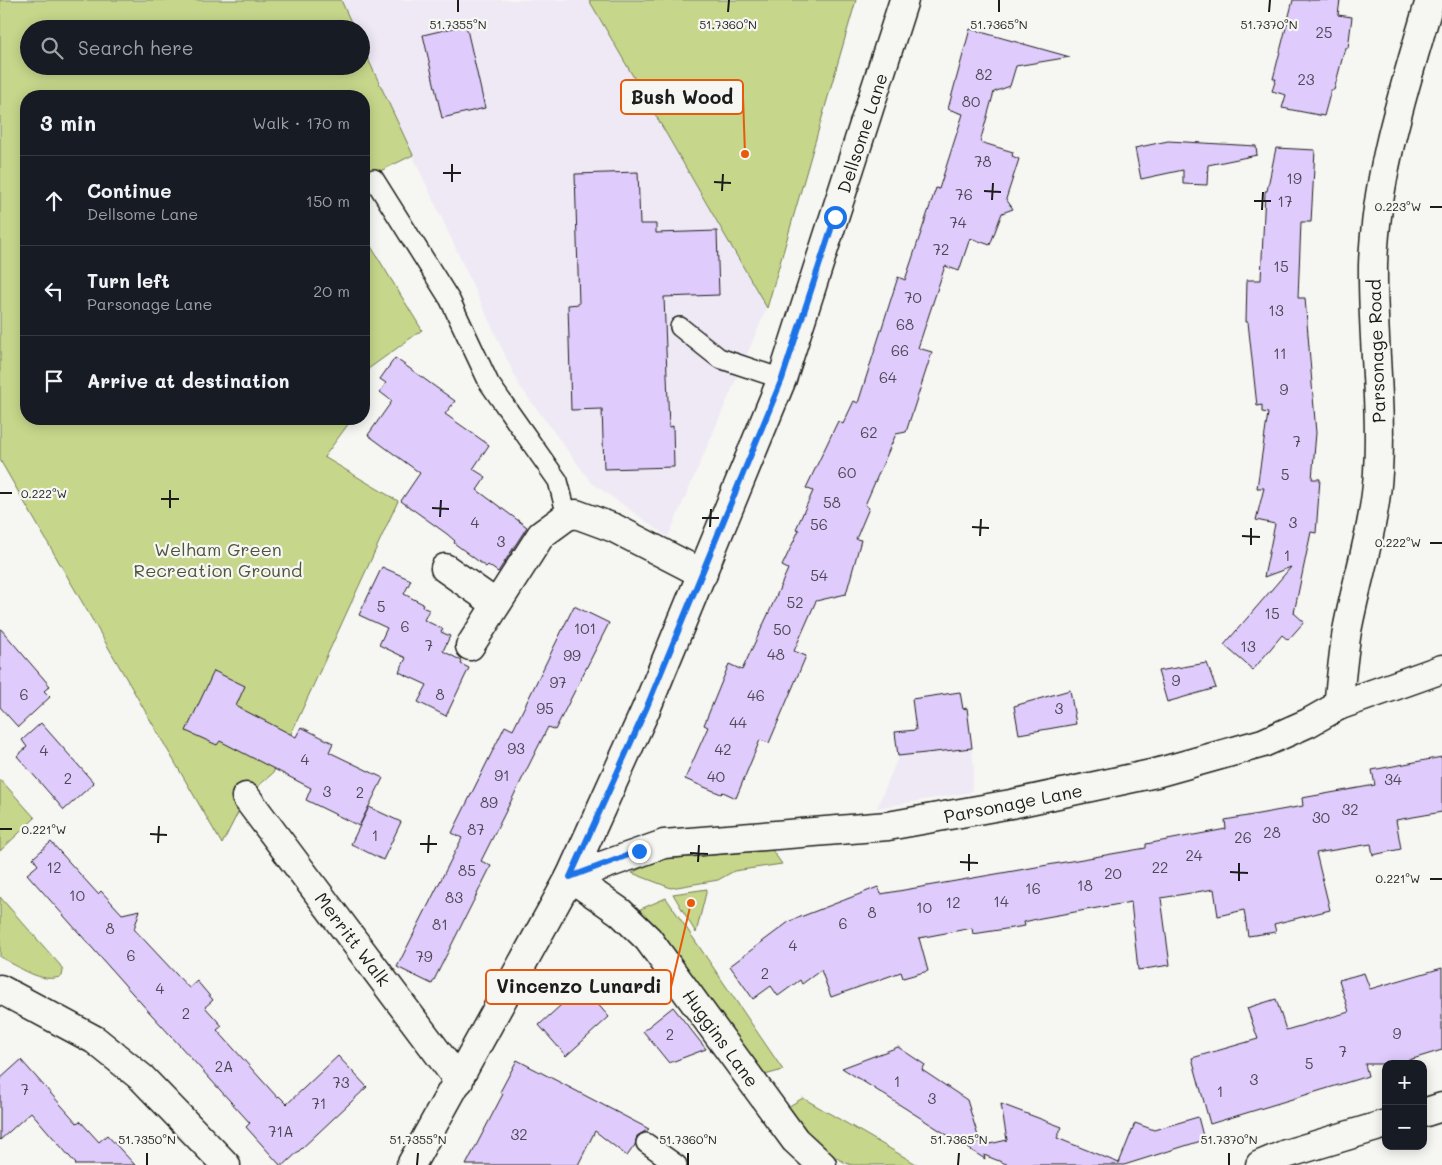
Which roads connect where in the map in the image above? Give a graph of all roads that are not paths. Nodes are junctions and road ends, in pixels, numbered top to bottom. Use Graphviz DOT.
graph roads {
  1 [pos="904,0"];
  2 [pos="1430,0"];
  3 [pos="374,178"];
  4 [pos="680,327"];
  5 [pos="782,379"];
  6 [pos="567,516"];
  7 [pos="445,568"];
  8 [pos="703,574"];
  9 [pos="496,604"];
  10 [pos="470,646"];
  11 [pos="1442,669"];
  12 [pos="1338,706"];
  13 [pos="246,797"];
  14 [pos="570,877"];
  15 [pos="0,990"];
  16 [pos="459,1081"];
  17 [pos="1442,1108"];
  18 [pos="1427,1112"];
  19 [pos="1382,1125"];
  20 [pos="646,1143"];
  21 [pos="226,1165"];
  22 [pos="411,1165"];
  23 [pos="677,1165"];
  24 [pos="822,1165"];
  25 [pos="1260,1165"];
  1 -- 5 [label="street, Dellsome Lane"];
  2 -- 12 [label="street, Parsonage Road"];
  3 -- 6 [label="lane"];
  4 -- 5 [label="lane"];
  5 -- 8 [label="street, Dellsome Lane"];
  6 -- 8 [label="street"];
  6 -- 9 [label="street"];
  7 -- 9 [label="street"];
  8 -- 14 [label="street, Dellsome Lane"];
  9 -- 10 [label="street"];
  11 -- 12 [label="street, Parsonage Lane"];
  12 -- 14 [label="street, Parsonage Lane"];
  13 -- 16 [label="street, Merritt Walk"];
  14 -- 16 [label="street, Dellsome Lane"];
  14 -- 24 [label="street, Huggins Lane"];
  15 -- 21 [label="street"];
  16 -- 22 [label="street, Dellsome Lane"];
  17 -- 18 [label="street"];
  19 -- 25 [label="street"];
  20 -- 23 [label="lane"];
}
